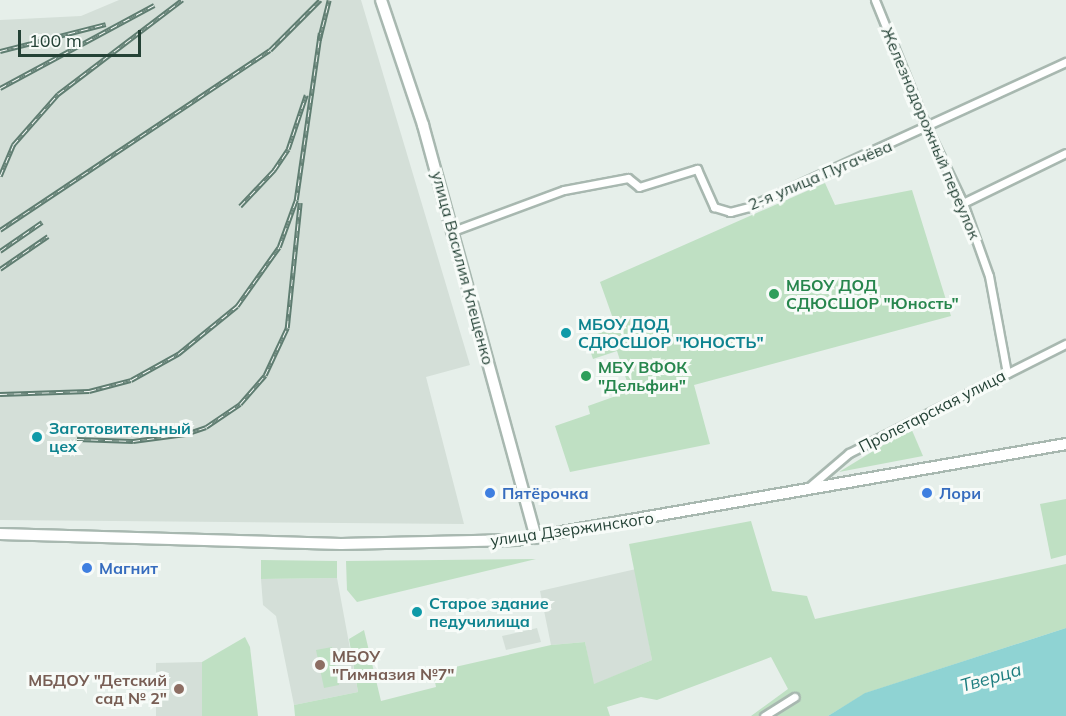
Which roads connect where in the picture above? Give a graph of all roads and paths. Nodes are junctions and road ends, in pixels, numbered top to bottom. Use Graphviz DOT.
graph roads {
  1 [pos="381,0"];
  2 [pos="875,0"];
  3 [pos="1066,62"];
  4 [pos="927,128"];
  5 [pos="1066,153"];
  6 [pos="963,203"];
  7 [pos="453,231"];
  8 [pos="1066,344"];
  9 [pos="1007,372"];
  10 [pos="1066,444"];
  11 [pos="806,490"];
  12 [pos="0,534"];
  13 [pos="536,538"];
  14 [pos="795,697"];
  15 [pos="764,716"];
  1 -- 7 [label="main road, улица Василия Клещенко"];
  2 -- 4 [label="street, Железнодорожный переулок"];
  3 -- 4 [label="street, 2-я улица Пугачёва"];
  4 -- 6 [label="street, Железнодорожный переулок"];
  4 -- 7 [label="street, 2-я улица Пугачёва"];
  5 -- 6 [label="street"];
  6 -- 9 [label="street, Железнодорожный переулок"];
  7 -- 13 [label="main road, улица Василия Клещенко"];
  8 -- 9 [label="street, Пролетарская улица"];
  9 -- 11 [label="street, Пролетарская улица"];
  10 -- 11 [label="main road, улица Дзержинского"];
  11 -- 13 [label="main road, улица Дзержинского"];
  12 -- 13 [label="main road, улица Дзержинского"];
  14 -- 15 [label="street"];
}
